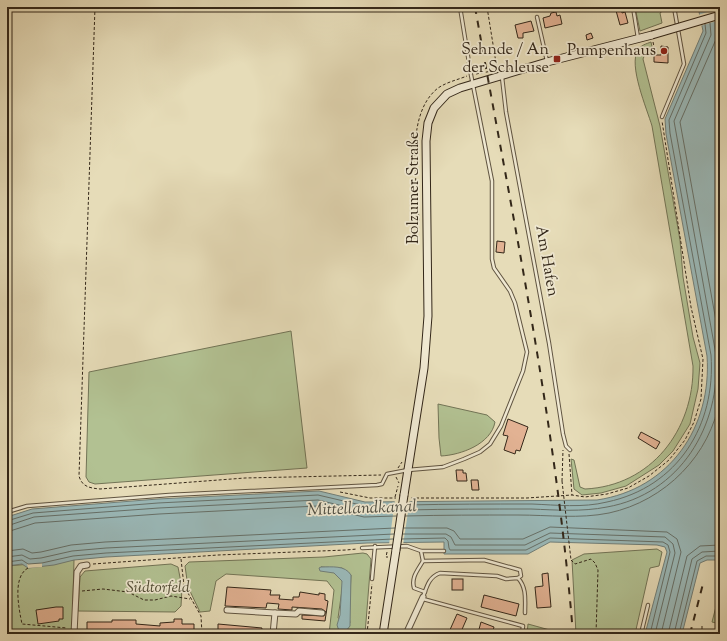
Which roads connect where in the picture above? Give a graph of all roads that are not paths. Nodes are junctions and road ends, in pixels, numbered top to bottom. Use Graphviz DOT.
graph roads {
  1 [pos="460,7"];
  2 [pos="633,7"];
  3 [pos="674,7"];
  4 [pos="720,15"];
  5 [pos="537,17"];
  6 [pos="639,39"];
  7 [pos="547,62"];
  8 [pos="500,75"];
  9 [pos="473,83"];
  10 [pos="662,117"];
  11 [pos="570,450"];
  12 [pos="408,470"];
  13 [pos="7,512"];
  14 [pos="375,546"];
  15 [pos="362,548"];
  16 [pos="421,551"];
  17 [pos="444,551"];
  18 [pos="423,561"];
  19 [pos="87,565"];
  20 [pos="518,578"];
  21 [pos="372,579"];
  22 [pos="423,596"];
  23 [pos="648,605"];
  24 [pos="226,610"];
  25 [pos="275,613"];
  26 [pos="322,613"];
  27 [pos="525,613"];
  28 [pos="74,634"];
  29 [pos="273,634"];
  30 [pos="384,634"];
  31 [pos="406,634"];
  32 [pos="522,634"];
  33 [pos="641,634"];
  1 -- 9 [label="lane"];
  2 -- 6 [label="lane"];
  3 -- 10 [label="lane"];
  4 -- 6 [label="main road, Bolzumer Straße, bridge"];
  5 -- 7 [label="lane"];
  6 -- 7 [label="main road, Bolzumer Straße"];
  7 -- 8 [label="main road, Bolzumer Straße"];
  8 -- 9 [label="main road, Bolzumer Straße"];
  8 -- 11 [label="lane, Am Hafen"];
  9 -- 12 [label="main road, Bolzumer Straße"];
  9 -- 12 [label="lane"];
  12 -- 13 [label="lane"];
  12 -- 30 [label="main road, Bolzumer Straße, bridge"];
  14 -- 15 [label="lane"];
  14 -- 16 [label="lane"];
  14 -- 21 [label="lane"];
  16 -- 17 [label="lane"];
  16 -- 18 [label="lane"];
  18 -- 20 [label="lane"];
  18 -- 22 [label="lane"];
  19 -- 28 [label="street"];
  20 -- 22 [label="lane"];
  20 -- 27 [label="lane"];
  22 -- 31 [label="street"];
  22 -- 32 [label="lane"];
  23 -- 33 [label="lane"];
  24 -- 25 [label="street"];
  25 -- 26 [label="street"];
  25 -- 29 [label="street"];
}
